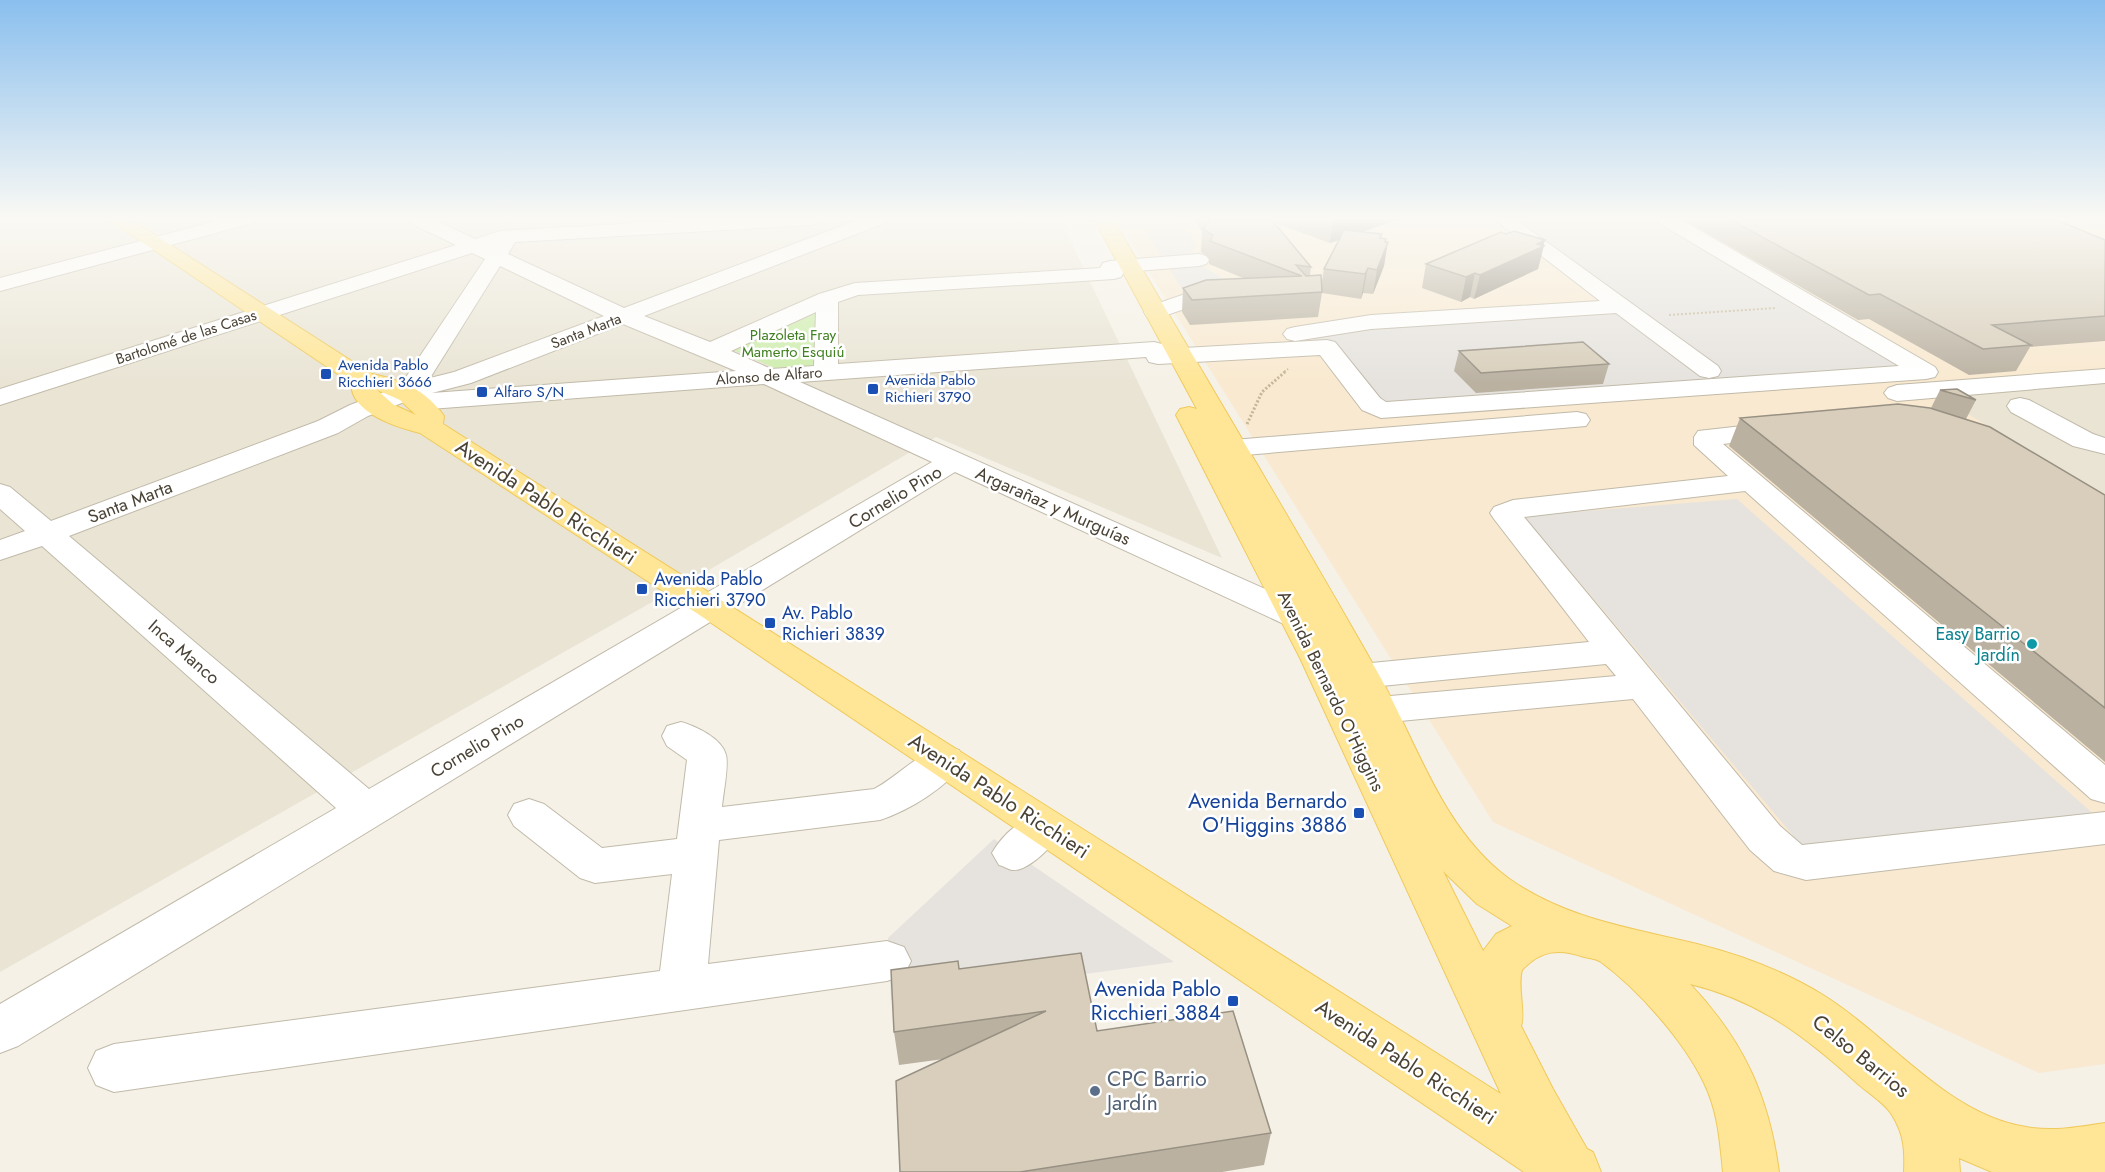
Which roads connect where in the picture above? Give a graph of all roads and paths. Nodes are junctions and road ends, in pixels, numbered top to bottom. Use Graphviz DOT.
graph roads {
  1 [pos="43,274"];
  2 [pos="202,274"];
  3 [pos="382,274"];
  4 [pos="485,274"];
  5 [pos="530,274"];
  6 [pos="737,274"];
  7 [pos="1053,274"];
  8 [pos="1121,274"];
  9 [pos="1122,274"];
  10 [pos="1577,274"];
  11 [pos="1759,274"];
  12 [pos="0,285"];
  13 [pos="1194,298"];
  14 [pos="827,299"];
  15 [pos="1621,306"];
  16 [pos="262,312"];
  17 [pos="1155,312"];
  18 [pos="625,317"];
  19 [pos="1320,342"];
  20 [pos="1293,349"];
  21 [pos="711,351"];
  22 [pos="1166,351"];
  23 [pos="1230,353"];
  24 [pos="1709,371"];
  25 [pos="826,372"];
  26 [pos="766,376"];
  27 [pos="2105,376"];
  28 [pos="1201,392"];
  29 [pos="0,397"];
  30 [pos="2020,406"];
  31 [pos="405,408"];
  32 [pos="1801,428"];
  33 [pos="1239,437"];
  34 [pos="2105,446"];
  35 [pos="954,462"];
  36 [pos="1752,482"];
  37 [pos="0,493"];
  38 [pos="48,533"];
  39 [pos="0,551"];
  40 [pos="710,607"];
  41 [pos="1296,616"];
  42 [pos="1616,651"];
  43 [pos="1318,658"];
  44 [pos="1644,687"];
  45 [pos="1370,693"];
  46 [pos="681,736"];
  47 [pos="945,760"];
  48 [pos="2105,789"];
  49 [pos="367,811"];
  50 [pos="529,815"];
  51 [pos="1045,826"];
  52 [pos="2105,828"];
  53 [pos="698,840"];
  54 [pos="1014,853"];
  55 [pos="1568,931"];
  56 [pos="1614,945"];
  57 [pos="887,961"];
  58 [pos="682,989"];
  59 [pos="0,1030"];
  60 [pos="1509,1055"];
  61 [pos="114,1068"];
  62 [pos="1910,1096"];
  63 [pos="2105,1150"];
  64 [pos="1567,1171"];
  65 [pos="1751,1172"];
  66 [pos="1932,1172"];
  1 -- 12 [label="street"];
  2 -- 16 [label="main road"];
  3 -- 16 [label="street, Bartolomé de las Casas"];
  4 -- 31 [label="street"];
  5 -- 18 [label="street, Argarañaz y Murguías"];
  6 -- 18 [label="street, Santa Marta"];
  7 -- 14 [label="street"];
  8 -- 22 [label="main road, Avenida Bernardo O'Higgins"];
  9 -- 17 [label="main road, Avenida Bernardo O'Higgins"];
  10 -- 15 [label="street"];
  11 -- 19 [label="street"];
  13 -- 17 [label="street"];
  14 -- 21 [label="street"];
  14 -- 25 [label="street"];
  15 -- 19 [label="street"];
  15 -- 24 [label="street"];
  16 -- 29 [label="street, Bartolomé de las Casas"];
  16 -- 31 [label="main road"];
  17 -- 22 [label="main road, Avenida Bernardo O'Higgins"];
  18 -- 21 [label="street, Argarañaz y Murguías"];
  18 -- 31 [label="street, Santa Marta"];
  19 -- 20 [label="street"];
  19 -- 22 [label="street"];
  20 -- 23 [label="street"];
  20 -- 33 [label="path"];
  21 -- 26 [label="street, Argarañaz y Murguías"];
  22 -- 23 [label="street"];
  22 -- 25 [label="street, Alonso de Alfaro"];
  22 -- 28 [label="main road, Avenida Bernardo O'Higgins"];
  22 -- 41 [label="main road, Avenida Bernardo O'Higgins"];
  23 -- 28 [label="street"];
  25 -- 26 [label="street, Alonso de Alfaro"];
  26 -- 31 [label="street, Alonso de Alfaro"];
  26 -- 35 [label="street, Argarañaz y Murguías"];
  27 -- 33 [label="street"];
  28 -- 33 [label="main road, Avenida Bernardo O'Higgins"];
  30 -- 34 [label="street"];
  31 -- 38 [label="street, Santa Marta"];
  31 -- 40 [label="main road, Avenida Pablo Ricchieri"];
  32 -- 36 [label="street"];
  33 -- 45 [label="main road, Avenida Bernardo O'Higgins"];
  35 -- 40 [label="street, Cornelio Pino"];
  35 -- 41 [label="street, Argarañaz y Murguías"];
  36 -- 42 [label="street"];
  36 -- 48 [label="street"];
  37 -- 38 [label="street, Inca Manco"];
  38 -- 39 [label="street, Santa Marta"];
  38 -- 49 [label="street, Inca Manco"];
  40 -- 47 [label="main road, Avenida Pablo Ricchieri"];
  40 -- 49 [label="street, Cornelio Pino"];
  41 -- 43 [label="main road, Avenida Bernardo O'Higgins"];
  42 -- 44 [label="street"];
  42 -- 45 [label="street"];
  43 -- 45 [label="main road"];
  43 -- 60 [label="main road, Avenida Bernardo O'Higgins"];
  44 -- 45 [label="street"];
  44 -- 52 [label="street"];
  45 -- 55 [label="main road, Avenida Bernardo O'Higgins"];
  46 -- 53 [label="street"];
  47 -- 51 [label="main road, Avenida Pablo Ricchieri"];
  47 -- 53 [label="street"];
  49 -- 59 [label="street, Cornelio Pino"];
  50 -- 53 [label="street"];
  51 -- 54 [label="street"];
  51 -- 64 [label="main road, Avenida Pablo Ricchieri"];
  53 -- 58 [label="street"];
  55 -- 56 [label="main road, Avenida Bernardo O'Higgins"];
  55 -- 60 [label="main road"];
  56 -- 62 [label="main road, Celso Barrios"];
  56 -- 65 [label="main road"];
  57 -- 58 [label="street"];
  58 -- 61 [label="street"];
  60 -- 64 [label="main road, Avenida Bernardo O'Higgins"];
  62 -- 63 [label="main road, Celso Barrios"];
  62 -- 66 [label="main road"];
}
